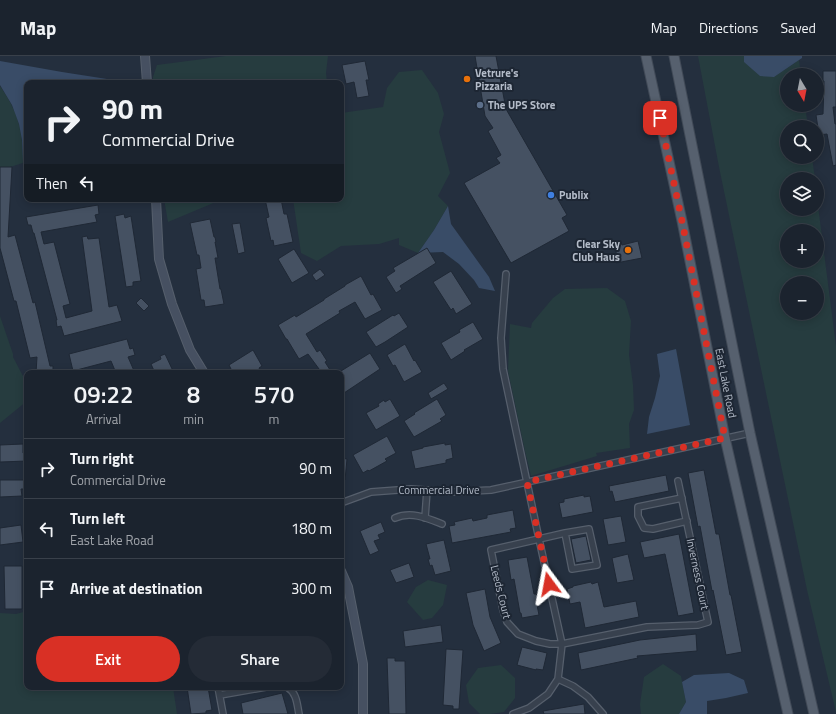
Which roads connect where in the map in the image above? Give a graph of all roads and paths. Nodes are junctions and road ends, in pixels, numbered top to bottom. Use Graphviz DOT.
graph roads {
  1 [pos="145,56"];
  2 [pos="646,56"];
  3 [pos="674,56"];
  4 [pos="147,80"];
  5 [pos="156,202"];
  6 [pos="506,274"];
  7 [pos="202,370"];
  8 [pos="750,433"];
  9 [pos="725,438"];
  10 [pos="678,481"];
  11 [pos="527,482"];
  12 [pos="427,490"];
  13 [pos="682,498"];
  14 [pos="344,502"];
  15 [pos="395,518"];
  16 [pos="425,518"];
  17 [pos="687,522"];
  18 [pos="442,524"];
  19 [pos="565,533"];
  20 [pos="539,539"];
  21 [pos="344,578"];
  22 [pos="562,644"];
  23 [pos="558,679"];
  24 [pos="219,690"];
  25 [pos="249,690"];
  26 [pos="290,690"];
  27 [pos="220,695"];
  28 [pos="223,714"];
  29 [pos="299,714"];
  30 [pos="364,714"];
  31 [pos="513,714"];
  32 [pos="603,714"];
  33 [pos="788,714"];
  34 [pos="814,714"];
  1 -- 4 [label="street"];
  2 -- 9 [label="main road, East Lake Road"];
  3 -- 8 [label="main road, East Lake Road"];
  5 -- 7 [label="street"];
  6 -- 11 [label="street"];
  8 -- 9 [label="street, Commercial Drive"];
  8 -- 34 [label="main road, East Lake Road"];
  9 -- 11 [label="street, Commercial Drive"];
  9 -- 33 [label="main road, East Lake Road"];
  10 -- 13 [label="street, Inverness Court"];
  11 -- 12 [label="street, Commercial Drive"];
  11 -- 20 [label="street"];
  12 -- 14 [label="street, Commercial Drive"];
  12 -- 16 [label="street"];
  13 -- 17 [label="street, Inverness Court"];
  13 -- 17 [label="street"];
  15 -- 16 [label="street"];
  16 -- 18 [label="street"];
  17 -- 22 [label="street, Inverness Court"];
  19 -- 19 [label="street"];
  19 -- 20 [label="street"];
  20 -- 22 [label="street"];
  20 -- 22 [label="street, Leeds Court"];
  21 -- 30 [label="street"];
  22 -- 23 [label="street"];
  23 -- 31 [label="street"];
  23 -- 32 [label="street"];
  24 -- 27 [label="street"];
  25 -- 27 [label="street"];
  26 -- 29 [label="street"];
  27 -- 28 [label="street"];
}
